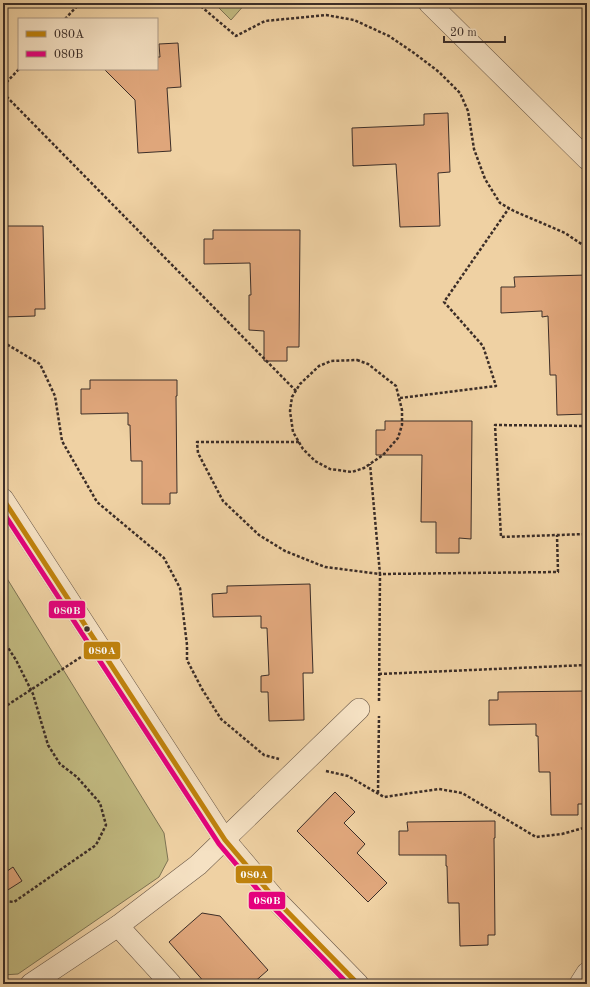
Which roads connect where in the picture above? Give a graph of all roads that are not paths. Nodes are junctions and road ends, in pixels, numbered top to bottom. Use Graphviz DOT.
graph roads {
  1 [pos="429,3"];
  2 [pos="587,159"];
  3 [pos="3,499"];
  4 [pos="372,710"];
  5 [pos="225,840"];
  6 [pos="118,926"];
  7 [pos="31,984"];
  8 [pos="171,984"];
  9 [pos="358,984"];
  1 -- 2 [label="street"];
  3 -- 5 [label="street"];
  4 -- 5 [label="street"];
  5 -- 6 [label="street"];
  5 -- 9 [label="street"];
  6 -- 7 [label="street"];
  6 -- 8 [label="street"];
}
